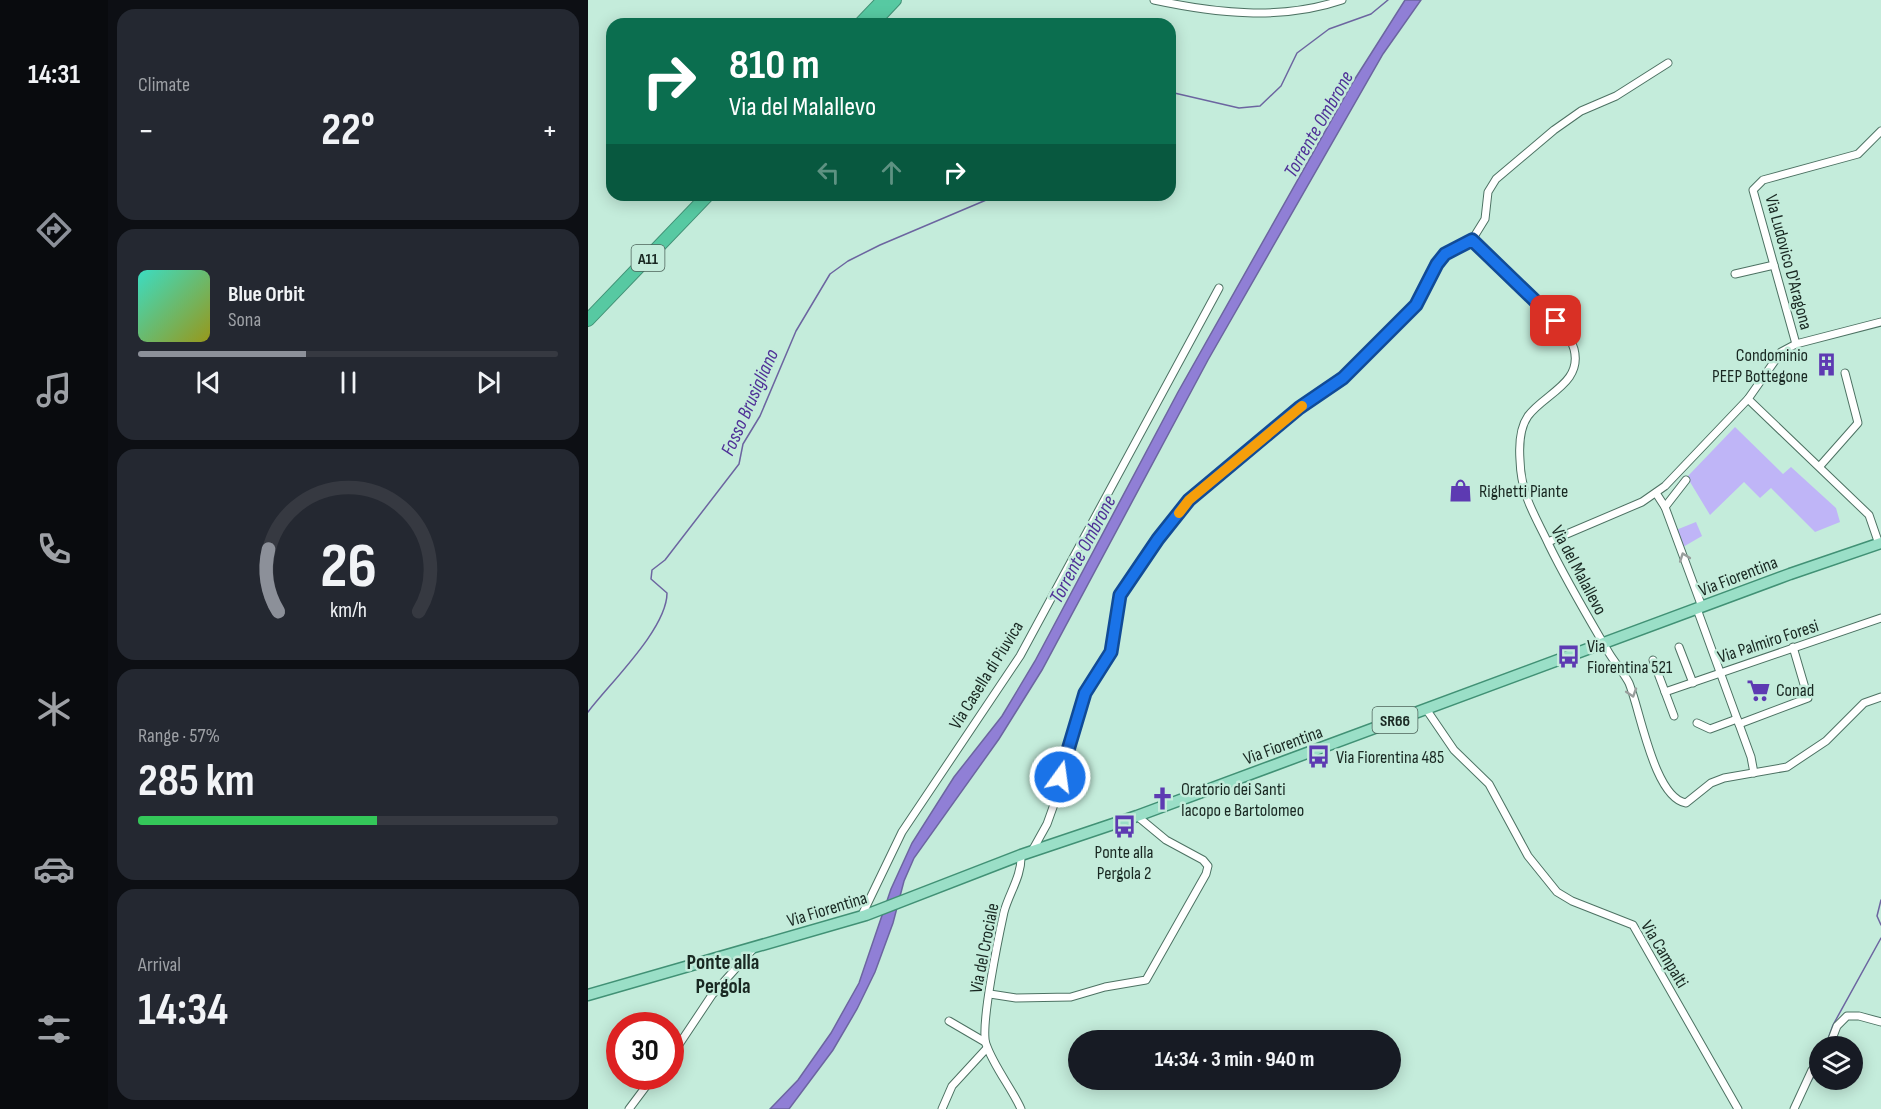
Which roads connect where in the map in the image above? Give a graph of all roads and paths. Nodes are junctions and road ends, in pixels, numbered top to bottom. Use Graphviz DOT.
graph roads {
  1 [pos="884,0"];
  2 [pos="895,0"];
  3 [pos="1155,0"];
  4 [pos="1342,0"];
  5 [pos="866,18"];
  6 [pos="878,18"];
  7 [pos="1668,63"];
  8 [pos="1881,131"];
  9 [pos="691,201"];
  10 [pos="702,201"];
  11 [pos="1472,240"];
  12 [pos="1773,265"];
  13 [pos="1735,274"];
  14 [pos="1219,288"];
  15 [pos="588,308"];
  16 [pos="588,320"];
  17 [pos="1881,322"];
  18 [pos="1796,344"];
  19 [pos="1845,373"];
  20 [pos="1748,399"];
  21 [pos="1820,466"];
  22 [pos="1686,480"];
  23 [pos="1656,493"];
  24 [pos="1665,507"];
  25 [pos="1548,542"];
  26 [pos="1880,544"];
  27 [pos="1700,608"];
  28 [pos="1881,618"];
  29 [pos="1603,643"];
  30 [pos="1680,647"];
  31 [pos="1793,647"];
  32 [pos="1653,660"];
  33 [pos="1720,673"];
  34 [pos="1693,683"];
  35 [pos="1665,692"];
  36 [pos="1881,697"];
  37 [pos="1426,709"];
  38 [pos="1674,716"];
  39 [pos="1738,721"];
  40 [pos="1697,723"];
  41 [pos="1754,773"];
  42 [pos="1152,811"];
  43 [pos="1137,816"];
  44 [pos="1154,830"];
  45 [pos="1026,854"];
  46 [pos="863,916"];
  47 [pos="754,947"];
  48 [pos="990,994"];
  49 [pos="588,995"];
  50 [pos="949,1021"];
  51 [pos="1881,1022"];
  52 [pos="1833,1036"];
  53 [pos="684,1037"];
  54 [pos="986,1045"];
  55 [pos="1809,1076"];
  56 [pos="643,1090"];
  57 [pos="628,1109"];
  58 [pos="942,1109"];
  59 [pos="1021,1109"];
  60 [pos="1738,1109"];
  61 [pos="1794,1109"];
  1 -- 5 [label="highway"];
  2 -- 6 [label="highway"];
  3 -- 4 [label="street"];
  7 -- 11 [label="street"];
  8 -- 12 [label="street, Via Ludovico D'Aragona"];
  9 -- 15 [label="highway, A11"];
  10 -- 16 [label="highway, A11"];
  11 -- 25 [label="street, Via del Malallevo"];
  11 -- 45 [label="street"];
  12 -- 13 [label="street"];
  12 -- 18 [label="street, Via Ludovico D'Aragona"];
  14 -- 46 [label="street, Via Casella di Piuvica"];
  17 -- 18 [label="street"];
  18 -- 20 [label="street"];
  19 -- 21 [label="street"];
  20 -- 21 [label="street"];
  20 -- 23 [label="street"];
  21 -- 26 [label="street"];
  22 -- 24 [label="street"];
  23 -- 24 [label="street"];
  23 -- 25 [label="street"];
  27 -- 24 [label="street, one-way"];
  25 -- 29 [label="street, Via del Malallevo"];
  26 -- 27 [label="main road, Via Fiorentina / SR66"];
  27 -- 29 [label="main road, Via Fiorentina / SR66"];
  27 -- 33 [label="street"];
  28 -- 31 [label="street, Via Palmiro Foresi"];
  29 -- 37 [label="main road, Via Fiorentina / SR66"];
  29 -- 41 [label="street, Via del Malallevo, one-way"];
  30 -- 34 [label="street"];
  31 -- 33 [label="street, Via Palmiro Foresi"];
  31 -- 39 [label="street"];
  32 -- 35 [label="street"];
  33 -- 34 [label="street, Via Palmiro Foresi"];
  33 -- 39 [label="street"];
  34 -- 35 [label="street, Via Palmiro Foresi"];
  35 -- 38 [label="street"];
  36 -- 41 [label="street"];
  37 -- 42 [label="main road, Via Fiorentina / SR66"];
  37 -- 60 [label="street, Via Campalti"];
  39 -- 40 [label="street"];
  39 -- 41 [label="street"];
  42 -- 43 [label="main road, Via Fiorentina / SR66"];
  42 -- 44 [label="street"];
  43 -- 44 [label="street"];
  43 -- 45 [label="main road, Via Fiorentina / SR66"];
  44 -- 48 [label="street"];
  45 -- 46 [label="main road, Via Fiorentina / SR66"];
  45 -- 48 [label="street, Via del Crociale"];
  46 -- 47 [label="main road, Via Fiorentina / SR66"];
  47 -- 49 [label="main road, Via Fiorentina / SR66"];
  47 -- 53 [label="street"];
  48 -- 54 [label="street, Via del Crociale"];
  50 -- 54 [label="street"];
  51 -- 52 [label="street"];
  54 -- 58 [label="street"];
  54 -- 59 [label="street"];
  55 -- 61 [label="street"];
  56 -- 57 [label="street"];
}
